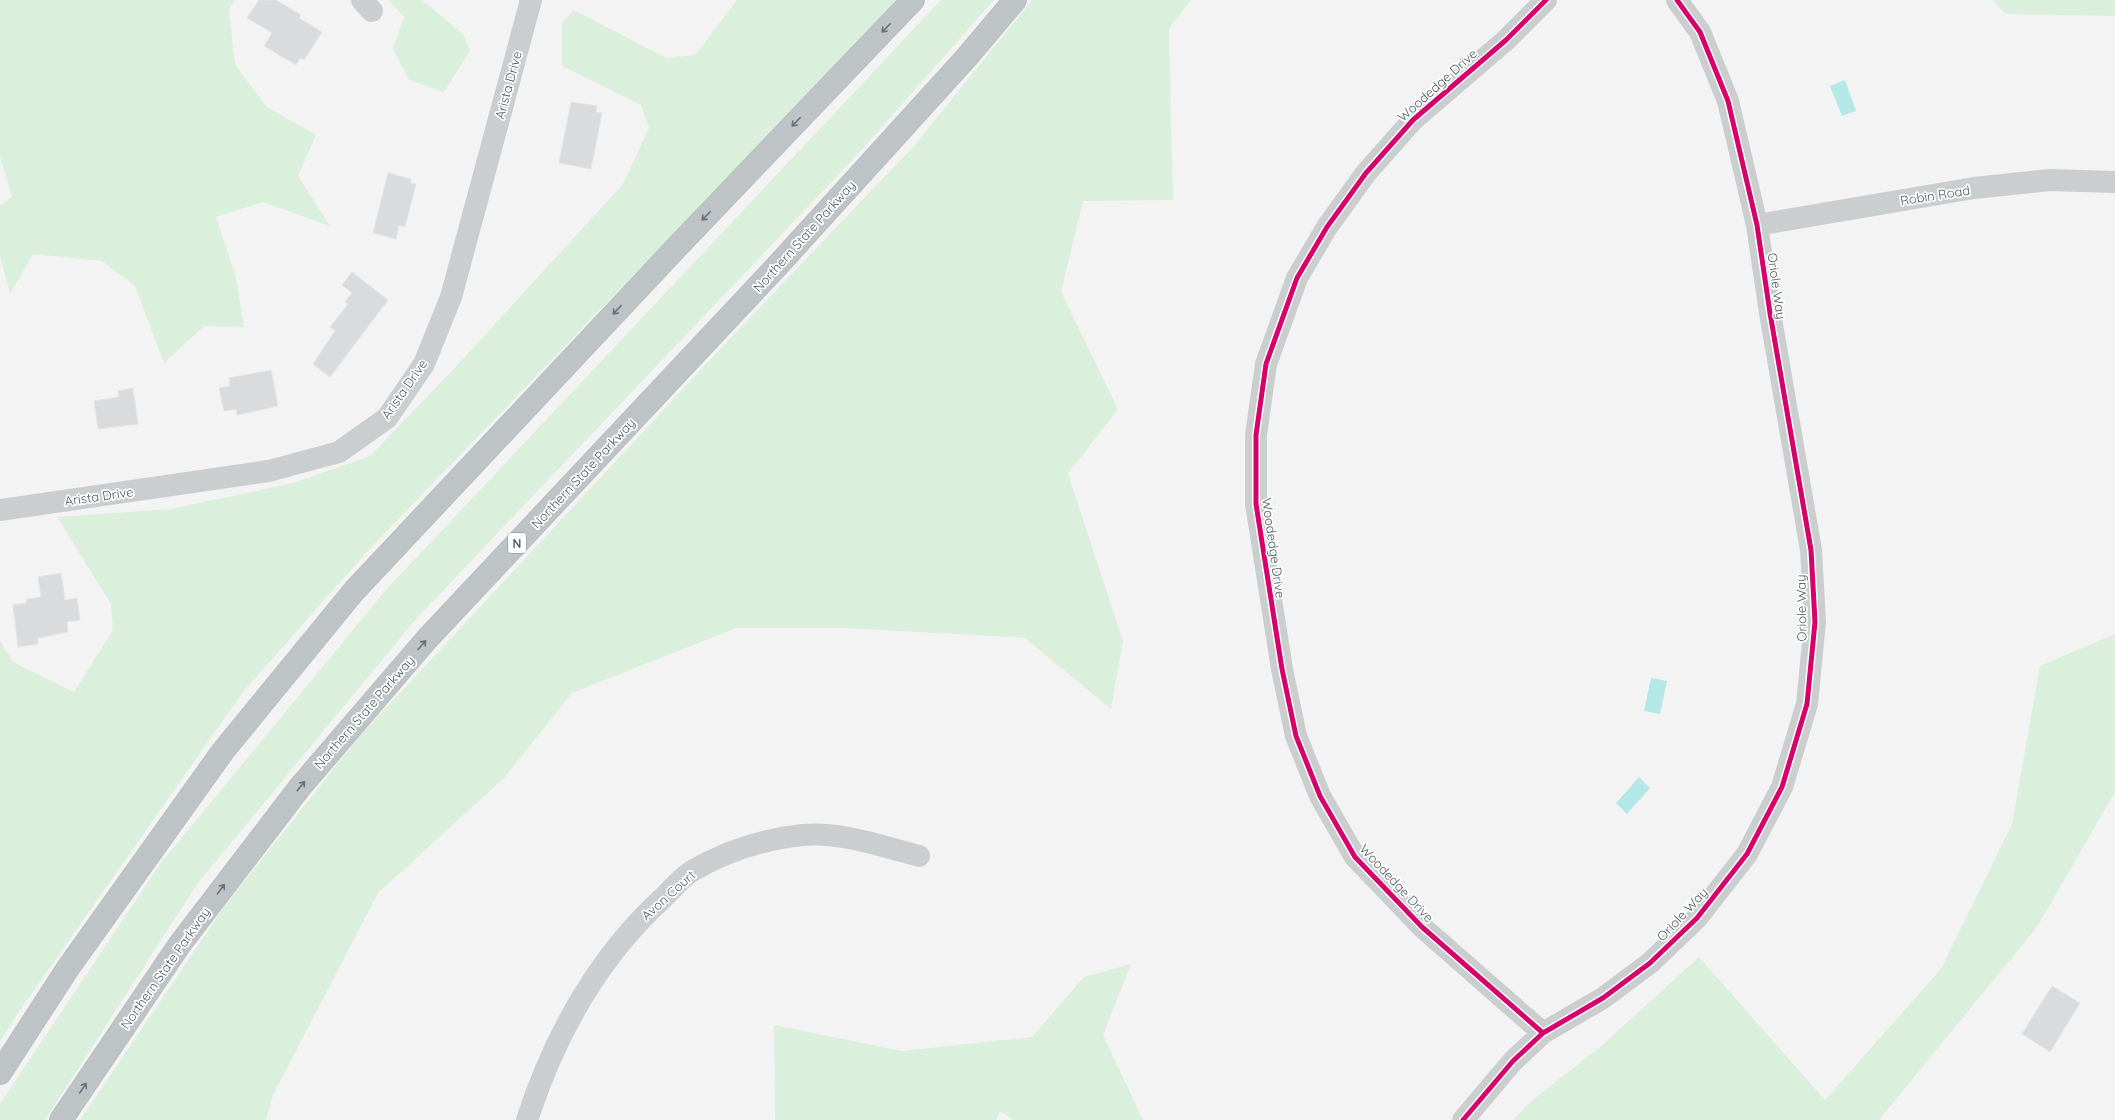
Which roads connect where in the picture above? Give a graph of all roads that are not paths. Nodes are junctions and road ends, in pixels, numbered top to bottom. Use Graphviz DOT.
graph roads {
  1 [pos="531,0"];
  2 [pos="913,0"];
  3 [pos="1015,0"];
  4 [pos="1546,0"];
  5 [pos="1677,0"];
  6 [pos="2115,182"];
  7 [pos="1757,224"];
  8 [pos="0,510"];
  9 [pos="919,856"];
  10 [pos="1543,1033"];
  11 [pos="0,1073"];
  12 [pos="61,1120"];
  13 [pos="527,1120"];
  14 [pos="1462,1120"];
  1 -- 8 [label="street, Arista Drive"];
  2 -- 11 [label="highway, one-way"];
  12 -- 3 [label="highway, Northern State Parkway / N, one-way"];
  4 -- 10 [label="street, Woodedge Drive"];
  5 -- 7 [label="street, Oriole Way"];
  6 -- 7 [label="street, Robin Road"];
  7 -- 10 [label="street, Oriole Way"];
  9 -- 13 [label="street, Avon Court"];
  10 -- 14 [label="street, Oriole Way"];
}
